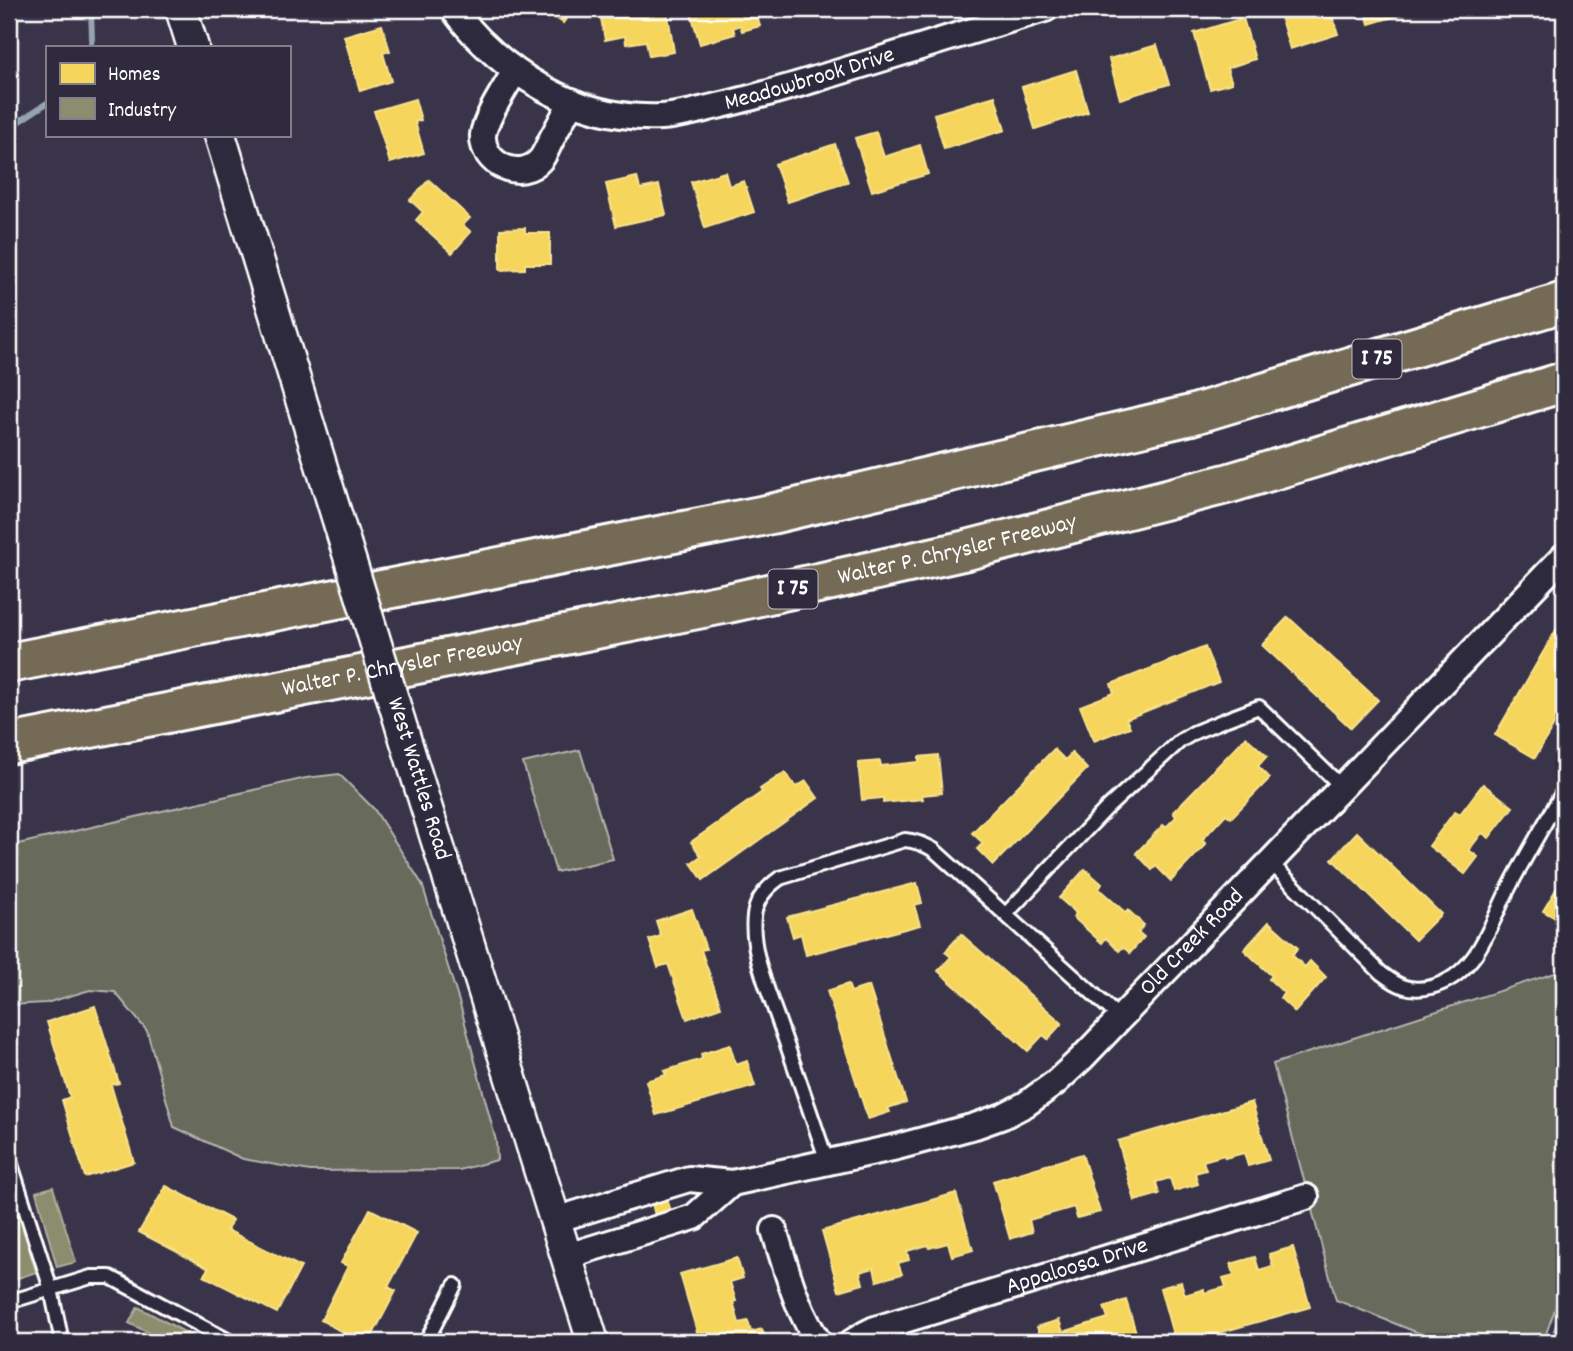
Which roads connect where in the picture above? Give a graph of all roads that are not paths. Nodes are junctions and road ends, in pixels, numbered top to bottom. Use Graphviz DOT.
graph roads {
  1 [pos="181,9"];
  2 [pos="453,9"];
  3 [pos="1045,9"];
  4 [pos="193,46"];
  5 [pos="515,71"];
  6 [pos="572,101"];
  7 [pos="220,136"];
  8 [pos="1564,302"];
  9 [pos="1564,382"];
  10 [pos="1564,556"];
  11 [pos="9,663"];
  12 [pos="9,744"];
  13 [pos="1342,787"];
  14 [pos="1564,790"];
  15 [pos="1269,862"];
  16 [pos="1006,914"];
  17 [pos="1121,1018"];
  18 [pos="9,1158"];
  19 [pos="827,1162"];
  20 [pos="732,1183"];
  21 [pos="1306,1197"];
  22 [pos="555,1220"];
  23 [pos="774,1230"];
  24 [pos="567,1256"];
  25 [pos="455,1285"];
  26 [pos="51,1289"];
  27 [pos="9,1302"];
  28 [pos="62,1342"];
  29 [pos="231,1342"];
  30 [pos="426,1342"];
  31 [pos="593,1342"];
  32 [pos="819,1342"];
  33 [pos="852,1342"];
  1 -- 4 [label="street"];
  2 -- 5 [label="street, Meadowbrook Drive"];
  3 -- 6 [label="street, Meadowbrook Drive"];
  5 -- 6 [label="street, Meadowbrook Drive"];
  5 -- 6 [label="street"];
  7 -- 22 [label="street, West Wattles Road, bridge"];
  8 -- 11 [label="highway, I 75"];
  9 -- 12 [label="highway, Walter P. Chrysler Freeway / I 75"];
  10 -- 13 [label="street, Old Creek Road"];
  13 -- 15 [label="street, Old Creek Road"];
  13 -- 16 [label="lane"];
  14 -- 15 [label="lane"];
  15 -- 17 [label="street, Old Creek Road"];
  16 -- 17 [label="lane"];
  16 -- 19 [label="lane"];
  17 -- 19 [label="street, Old Creek Road"];
  18 -- 26 [label="lane"];
  19 -- 20 [label="street, Old Creek Road"];
  20 -- 22 [label="street, Old Creek Road"];
  20 -- 24 [label="street, Old Creek Road"];
  21 -- 33 [label="street, Appaloosa Drive"];
  22 -- 24 [label="street, West Wattles Road"];
  23 -- 32 [label="street"];
  24 -- 31 [label="street, West Wattles Road"];
  25 -- 30 [label="lane"];
  26 -- 27 [label="lane"];
  26 -- 28 [label="lane"];
  26 -- 29 [label="lane"];
}
